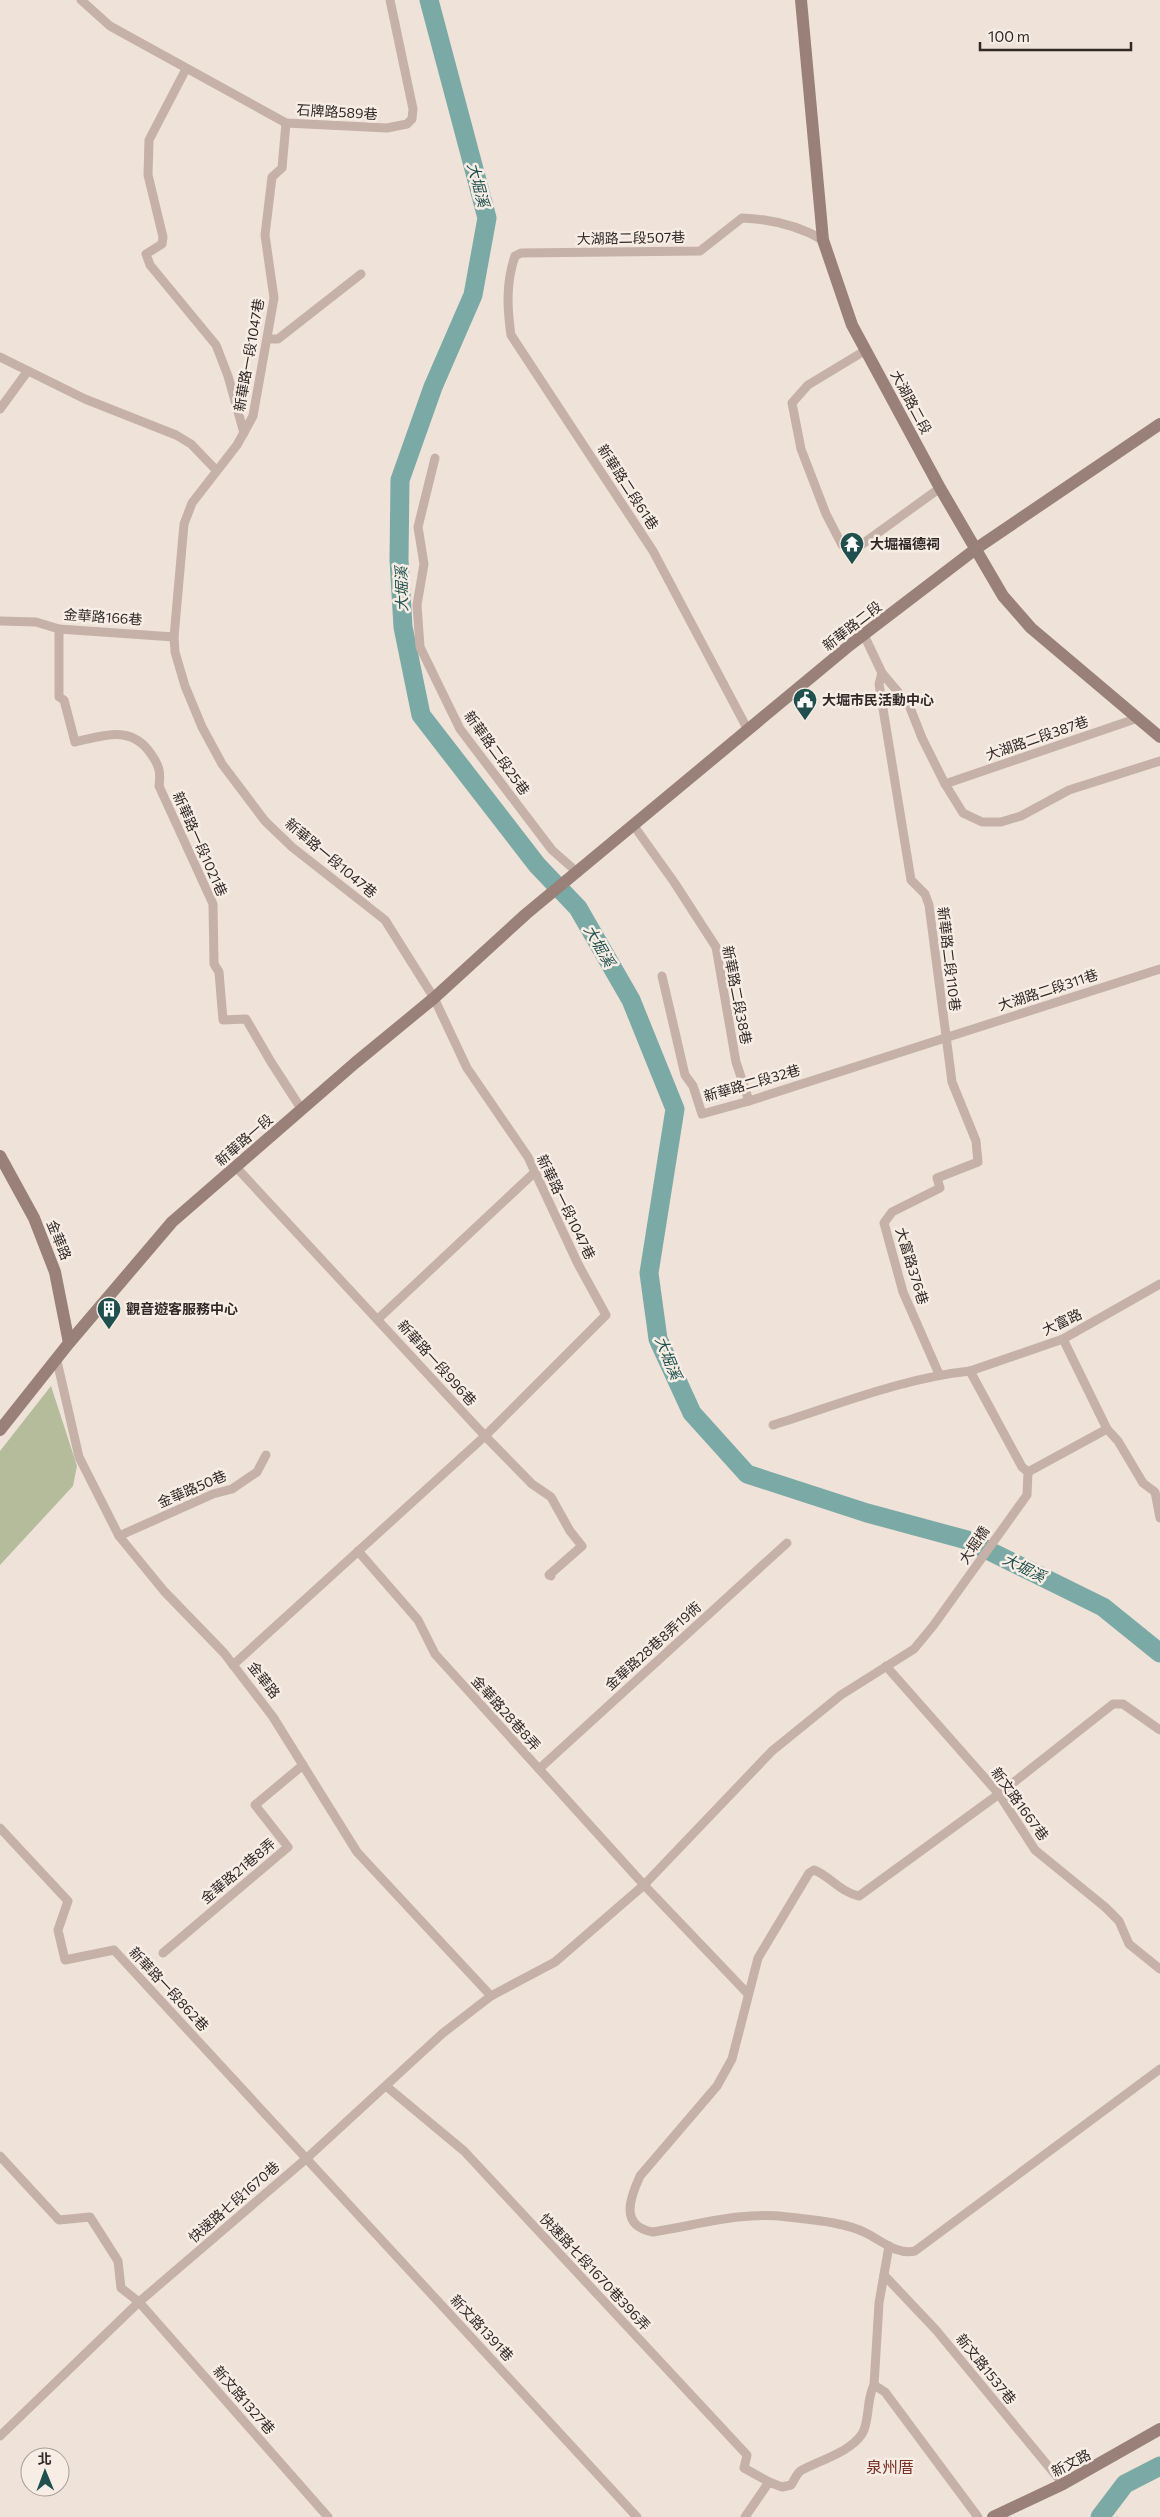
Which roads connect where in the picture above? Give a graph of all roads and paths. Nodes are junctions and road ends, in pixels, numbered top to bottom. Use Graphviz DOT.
graph roads {
  1 [pos="81,0"];
  2 [pos="390,0"];
  3 [pos="801,0"];
  4 [pos="186,69"];
  5 [pos="286,123"];
  6 [pos="823,240"];
  7 [pos="516,256"];
  8 [pos="361,274"];
  9 [pos="268,339"];
  10 [pos="866,350"];
  11 [pos="0,356"];
  12 [pos="28,372"];
  13 [pos="0,409"];
  14 [pos="1160,424"];
  15 [pos="244,433"];
  16 [pos="434,458"];
  17 [pos="216,470"];
  18 [pos="940,488"];
  19 [pos="977,548"];
  20 [pos="0,621"];
  21 [pos="59,629"];
  22 [pos="864,635"];
  23 [pos="174,637"];
  24 [pos="882,673"];
  25 [pos="1138,718"];
  26 [pos="748,730"];
  27 [pos="1160,737"];
  28 [pos="1160,761"];
  29 [pos="945,784"];
  30 [pos="634,826"];
  31 [pos="578,873"];
  32 [pos="539,904"];
  33 [pos="1160,969"];
  34 [pos="662,976"];
  35 [pos="434,998"];
  36 [pos="945,1038"];
  37 [pos="749,1100"];
  38 [pos="302,1110"];
  39 [pos="0,1156"];
  40 [pos="978,1162"];
  41 [pos="235,1166"];
  42 [pos="535,1172"];
  43 [pos="1160,1284"];
  44 [pos="378,1319"];
  45 [pos="1063,1340"];
  46 [pos="69,1343"];
  47 [pos="57,1361"];
  48 [pos="970,1371"];
  49 [pos="939,1374"];
  50 [pos="772,1425"];
  51 [pos="1107,1429"];
  52 [pos="0,1430"];
  53 [pos="485,1436"];
  54 [pos="266,1455"];
  55 [pos="1028,1472"];
  56 [pos="1160,1518"];
  57 [pos="119,1536"];
  58 [pos="787,1543"];
  59 [pos="358,1551"];
  60 [pos="552,1576"];
  61 [pos="232,1665"];
  62 [pos="886,1666"];
  63 [pos="1160,1730"];
  64 [pos="303,1765"];
  65 [pos="539,1769"];
  66 [pos="999,1794"];
  67 [pos="0,1828"];
  68 [pos="644,1885"];
  69 [pos="163,1953"];
  70 [pos="1160,1969"];
  71 [pos="748,1994"];
  72 [pos="491,1996"];
  73 [pos="1160,2069"];
  74 [pos="386,2086"];
  75 [pos="0,2156"];
  76 [pos="307,2158"];
  77 [pos="889,2246"];
  78 [pos="884,2275"];
  79 [pos="140,2302"];
  80 [pos="874,2385"];
  81 [pos="1160,2429"];
  82 [pos="0,2436"];
  83 [pos="769,2482"];
  84 [pos="1063,2484"];
  85 [pos="328,2517"];
  86 [pos="637,2517"];
  87 [pos="745,2517"];
  88 [pos="978,2517"];
  89 [pos="993,2517"];
  1 -- 4 [label="street, 石牌路589巷"];
  2 -- 5 [label="street, 石牌路589巷"];
  3 -- 6 [label="street, 大湖路二段"];
  4 -- 5 [label="street, 石牌路589巷"];
  4 -- 15 [label="street"];
  5 -- 9 [label="street, 新華路一段1047巷"];
  6 -- 7 [label="street, 大湖路二段507巷"];
  6 -- 10 [label="street, 大湖路二段"];
  7 -- 26 [label="street, 新華路二段61巷"];
  8 -- 9 [label="street"];
  9 -- 15 [label="street, 新華路一段1047巷"];
  10 -- 18 [label="street, 大湖路二段"];
  10 -- 18 [label="street"];
  11 -- 12 [label="street"];
  12 -- 13 [label="street"];
  12 -- 17 [label="street"];
  14 -- 19 [label="street, 新華路二段"];
  15 -- 17 [label="street, 新華路一段1047巷"];
  16 -- 31 [label="street, 新華路二段25巷"];
  17 -- 23 [label="street, 新華路一段1047巷"];
  18 -- 19 [label="street, 大湖路二段"];
  19 -- 22 [label="street, 新華路二段"];
  19 -- 25 [label="street, 大湖路二段"];
  20 -- 21 [label="street, 金華路166巷"];
  21 -- 23 [label="street, 金華路166巷"];
  21 -- 38 [label="street, 新華路一段1021巷"];
  22 -- 24 [label="street"];
  22 -- 26 [label="street, 新華路二段"];
  23 -- 35 [label="street, 新華路一段1047巷"];
  24 -- 29 [label="street"];
  24 -- 36 [label="street, 新華路二段110巷"];
  25 -- 27 [label="street, 大湖路二段"];
  25 -- 29 [label="street, 大湖路二段387巷"];
  26 -- 30 [label="street, 新華路二段"];
  28 -- 29 [label="street"];
  30 -- 31 [label="street, 新華路二段"];
  30 -- 37 [label="street, 新華路二段38巷"];
  31 -- 32 [label="street, 新華路二段"];
  32 -- 35 [label="street, 新華路一段"];
  33 -- 36 [label="street, 大湖路二段311巷"];
  34 -- 37 [label="street, 新華路二段32巷"];
  35 -- 38 [label="street, 新華路一段"];
  35 -- 42 [label="street, 新華路一段1047巷"];
  36 -- 37 [label="street, 新華路二段32巷"];
  36 -- 40 [label="street, 新華路二段110巷"];
  38 -- 41 [label="street, 新華路一段"];
  39 -- 46 [label="street, 金華路"];
  40 -- 49 [label="street, 大富路376巷"];
  41 -- 44 [label="street, 新華路一段996巷"];
  41 -- 46 [label="street, 新華路一段"];
  42 -- 44 [label="street"];
  42 -- 53 [label="street, 新華路一段1047巷"];
  43 -- 45 [label="street, 大富路"];
  44 -- 53 [label="street, 新華路一段996巷"];
  45 -- 48 [label="street, 大富路"];
  45 -- 51 [label="street"];
  46 -- 47 [label="street, 新華路一段"];
  47 -- 52 [label="street, 新華路一段"];
  47 -- 57 [label="street, 金華路"];
  48 -- 49 [label="street, 大富路"];
  48 -- 55 [label="street"];
  49 -- 50 [label="street, 大富路"];
  51 -- 55 [label="street"];
  51 -- 56 [label="street"];
  53 -- 59 [label="street"];
  53 -- 60 [label="street, 新華路一段996巷"];
  54 -- 57 [label="street, 金華路50巷"];
  55 -- 62 [label="street, 大堀橋"];
  57 -- 61 [label="street, 金華路"];
  58 -- 65 [label="street, 金華路28巷8弄19衖"];
  59 -- 61 [label="street"];
  59 -- 65 [label="street, 金華路28巷8弄"];
  61 -- 64 [label="street, 金華路"];
  62 -- 66 [label="street, 新文路1667巷"];
  62 -- 68 [label="street, 大堀橋"];
  63 -- 66 [label="street"];
  64 -- 69 [label="street, 金華路21巷8弄"];
  64 -- 72 [label="street, 金華路"];
  65 -- 68 [label="street, 金華路28巷8弄"];
  66 -- 70 [label="street, 新文路1667巷"];
  66 -- 71 [label="street"];
  67 -- 76 [label="street, 新華路一段862巷"];
  68 -- 71 [label="street, 金華路28巷8弄"];
  68 -- 72 [label="street, 快速路七段1670巷"];
  71 -- 77 [label="street"];
  72 -- 74 [label="street, 快速路七段1670巷"];
  73 -- 77 [label="street"];
  74 -- 76 [label="street, 快速路七段1670巷"];
  74 -- 83 [label="street, 快速路七段1670巷396弄"];
  75 -- 79 [label="street, 新文路1327巷"];
  76 -- 79 [label="street, 快速路七段1670巷"];
  76 -- 86 [label="street, 新文路1391巷"];
  77 -- 78 [label="street"];
  78 -- 80 [label="street"];
  78 -- 84 [label="street, 新文路1537巷"];
  79 -- 82 [label="street, 快速路七段1670巷"];
  79 -- 85 [label="street, 新文路1327巷"];
  80 -- 83 [label="street"];
  80 -- 88 [label="street"];
  81 -- 84 [label="street, 新文路"];
  83 -- 87 [label="street"];
  84 -- 89 [label="street, 新文路"];
}
